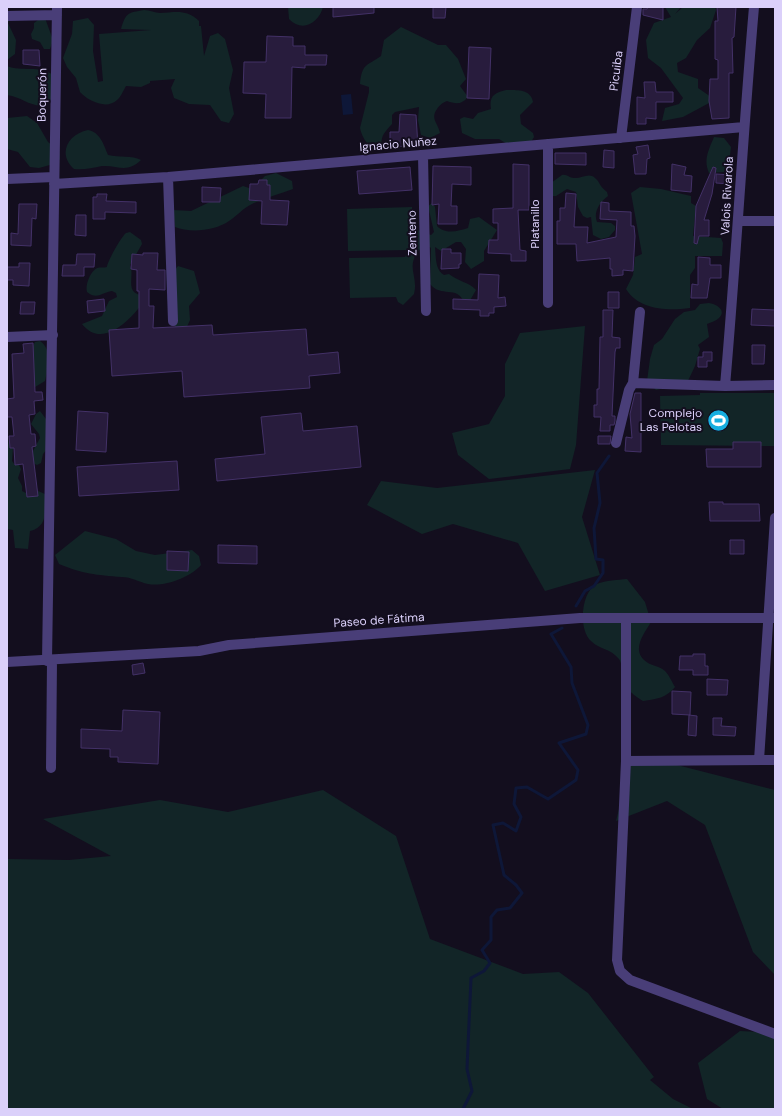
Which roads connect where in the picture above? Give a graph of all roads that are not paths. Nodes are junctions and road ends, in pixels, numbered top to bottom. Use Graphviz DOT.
graph roads {
  1 [pos="637,7"];
  2 [pos="754,7"];
  3 [pos="57,11"];
  4 [pos="7,16"];
  5 [pos="744,127"];
  6 [pos="622,138"];
  7 [pos="548,144"];
  8 [pos="423,155"];
  9 [pos="168,177"];
  10 [pos="7,179"];
  11 [pos="54,181"];
  12 [pos="739,221"];
  13 [pos="775,221"];
  14 [pos="548,303"];
  15 [pos="426,311"];
  16 [pos="640,312"];
  17 [pos="173,321"];
  18 [pos="53,336"];
  19 [pos="7,337"];
  20 [pos="633,383"];
  21 [pos="775,385"];
  22 [pos="725,386"];
  23 [pos="616,443"];
  24 [pos="775,518"];
  25 [pos="626,618"];
  26 [pos="772,618"];
  27 [pos="50,661"];
  28 [pos="7,662"];
  29 [pos="759,760"];
  30 [pos="775,760"];
  31 [pos="626,761"];
  32 [pos="51,768"];
  33 [pos="775,1034"];
  1 -- 6 [label="street, Picuiba"];
  2 -- 5 [label="street, Valois Rivarola"];
  3 -- 4 [label="street"];
  3 -- 11 [label="street, Boquerón"];
  5 -- 6 [label="street, Ignacio Nuñez"];
  5 -- 12 [label="street, Valois Rivarola"];
  6 -- 7 [label="street, Ignacio Nuñez"];
  7 -- 8 [label="street, Ignacio Nuñez"];
  7 -- 14 [label="street, Platanillo"];
  8 -- 9 [label="street, Ignacio Nuñez"];
  8 -- 15 [label="street, Zenteno"];
  9 -- 11 [label="street, Ignacio Nuñez"];
  9 -- 17 [label="street"];
  10 -- 11 [label="street, Ignacio Nuñez"];
  11 -- 18 [label="street, Boquerón"];
  12 -- 13 [label="street"];
  12 -- 22 [label="street, Valois Rivarola"];
  16 -- 20 [label="street"];
  18 -- 19 [label="street"];
  18 -- 27 [label="street, Boquerón"];
  20 -- 22 [label="street"];
  20 -- 23 [label="street"];
  21 -- 22 [label="street"];
  24 -- 26 [label="street"];
  25 -- 26 [label="street, Paseo de Fátima"];
  25 -- 27 [label="street, Paseo de Fátima"];
  25 -- 31 [label="street"];
  26 -- 29 [label="street"];
  27 -- 28 [label="street, Paseo de Fátima"];
  27 -- 32 [label="street, Boquerón"];
  29 -- 30 [label="street"];
  29 -- 31 [label="street"];
  31 -- 33 [label="street"];
}
